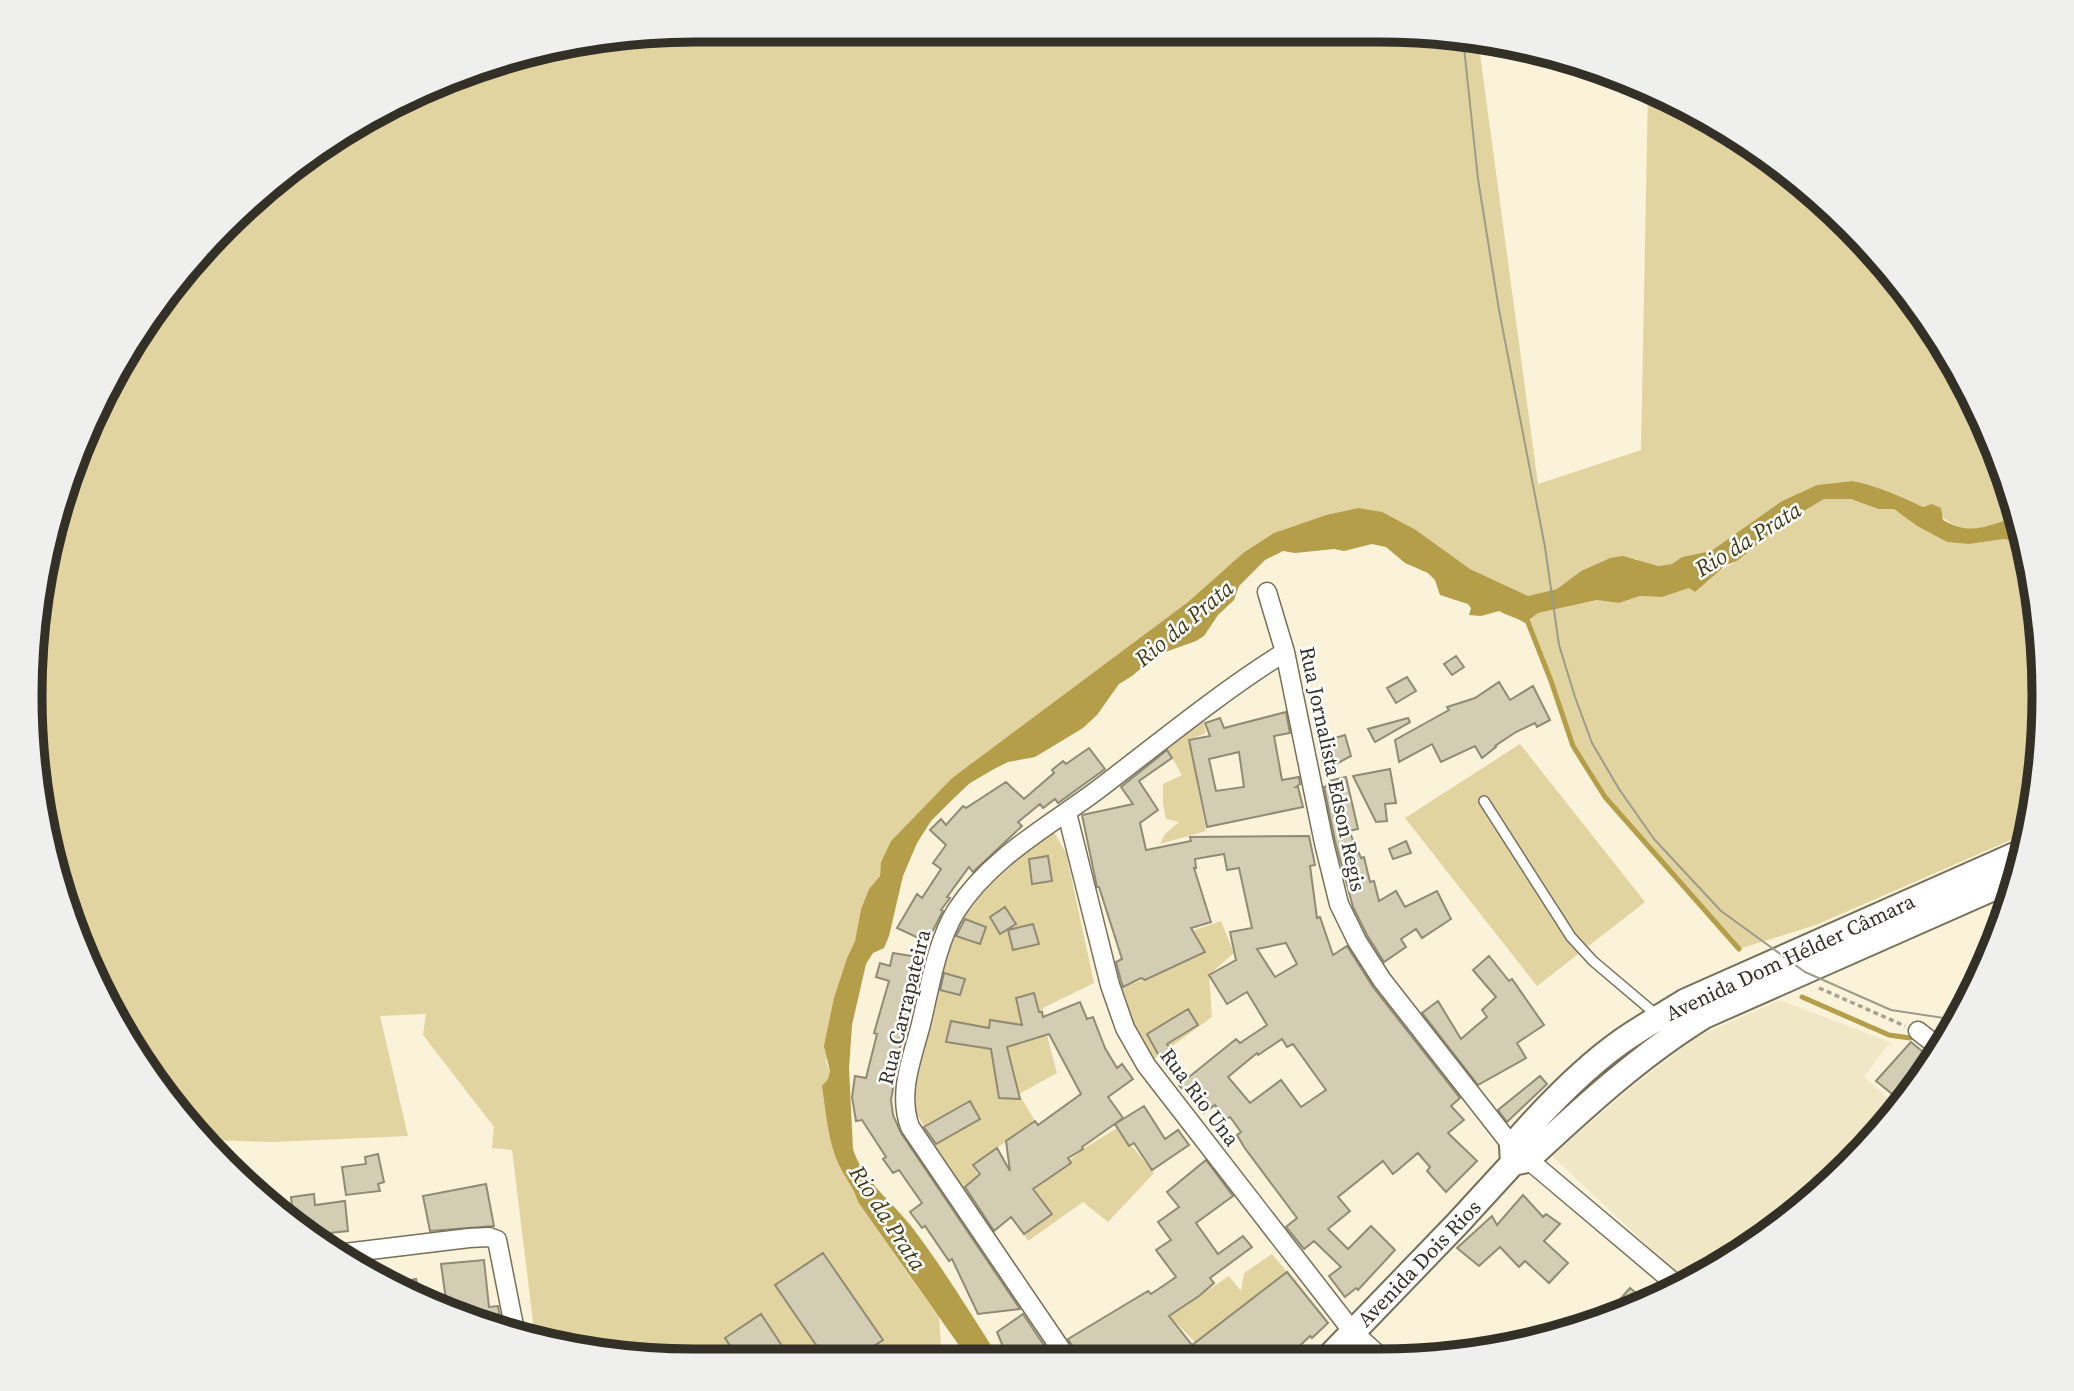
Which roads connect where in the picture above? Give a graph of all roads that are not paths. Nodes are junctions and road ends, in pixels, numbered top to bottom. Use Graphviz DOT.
graph roads {
  1 [pos="1267,592"];
  2 [pos="1285,652"];
  3 [pos="1485,801"];
  4 [pos="1067,813"];
  5 [pos="2012,856"];
  6 [pos="2004,883"];
  7 [pos="1660,1017"];
  8 [pos="1917,1031"];
  9 [pos="1932,1042"];
  10 [pos="1517,1156"];
  11 [pos="352,1251"];
  12 [pos="1671,1280"];
  13 [pos="514,1323"];
  14 [pos="1353,1332"];
  15 [pos="1061,1349"];
  16 [pos="1337,1349"];
  17 [pos="1371,1349"];
  1 -- 2 [label="street, Rua Jornalista Edson Regis"];
  2 -- 4 [label="street, Rua Carrapateira"];
  2 -- 10 [label="street, Rua Jornalista Edson Regis"];
  3 -- 7 [label="lane"];
  4 -- 14 [label="street, Rua Rio Una"];
  4 -- 15 [label="street, Rua Carrapateira"];
  5 -- 7 [label="main road, Avenida Dom Hélder Câmara"];
  6 -- 10 [label="main road, Avenida Dom Hélder Câmara"];
  7 -- 10 [label="main road, Avenida Dom Hélder Câmara"];
  8 -- 9 [label="street"];
  10 -- 12 [label="street, Rua Jornalista Edson Regis"];
  10 -- 14 [label="main road, Avenida Dois Rios"];
  11 -- 13 [label="street"];
  14 -- 16 [label="main road, Avenida Dois Rios"];
  14 -- 17 [label="street, Rua Rio Una"];
}
